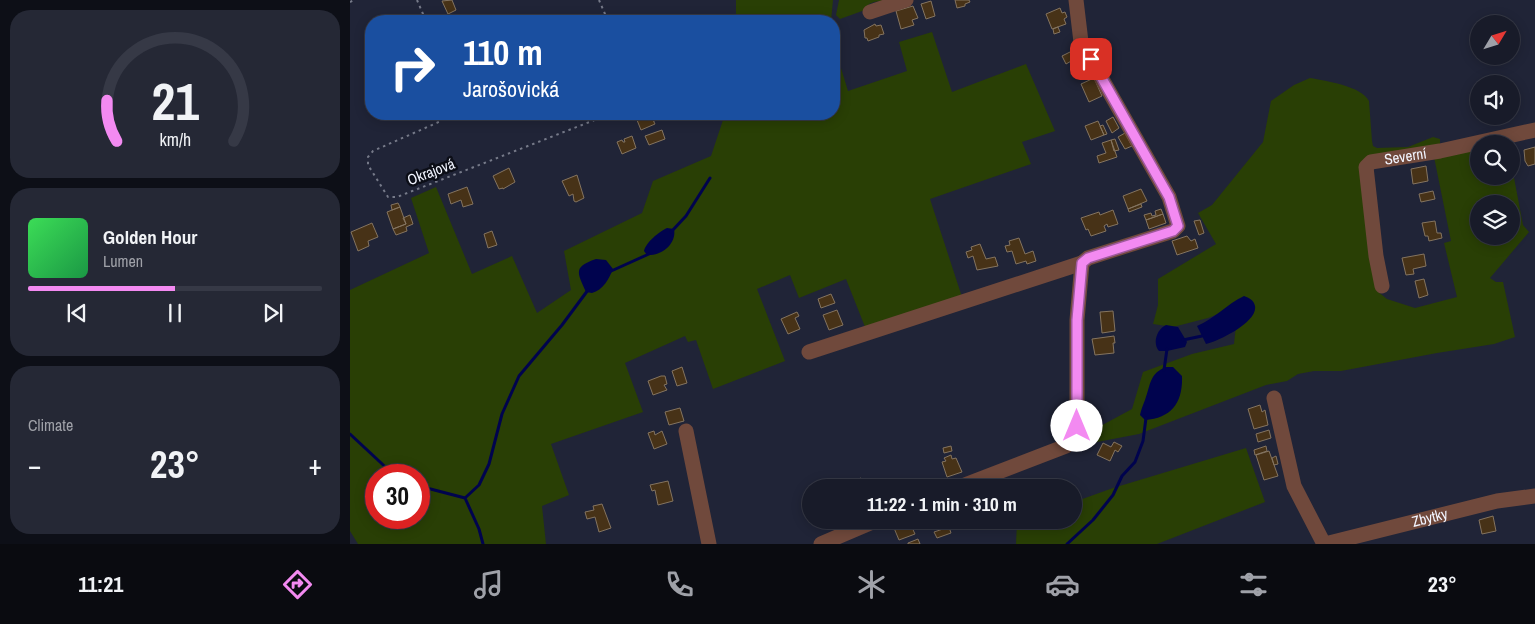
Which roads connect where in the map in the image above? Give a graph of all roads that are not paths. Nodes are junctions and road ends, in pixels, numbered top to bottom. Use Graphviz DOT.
graph roads {
  1 [pos="906,0"];
  2 [pos="1076,0"];
  3 [pos="870,12"];
  4 [pos="1535,130"];
  5 [pos="1082,263"];
  6 [pos="1382,286"];
  7 [pos="809,352"];
  8 [pos="1274,398"];
  9 [pos="686,431"];
  10 [pos="980,479"];
  11 [pos="1535,496"];
  12 [pos="856,529"];
  13 [pos="709,544"];
  14 [pos="822,544"];
  15 [pos="1325,544"];
  1 -- 3 [label="street"];
  2 -- 5 [label="street"];
  4 -- 6 [label="street, Severní"];
  5 -- 7 [label="street"];
  5 -- 10 [label="street"];
  8 -- 15 [label="street"];
  9 -- 13 [label="street"];
  11 -- 15 [label="street, Zbytky"];
  12 -- 14 [label="street"];
}
